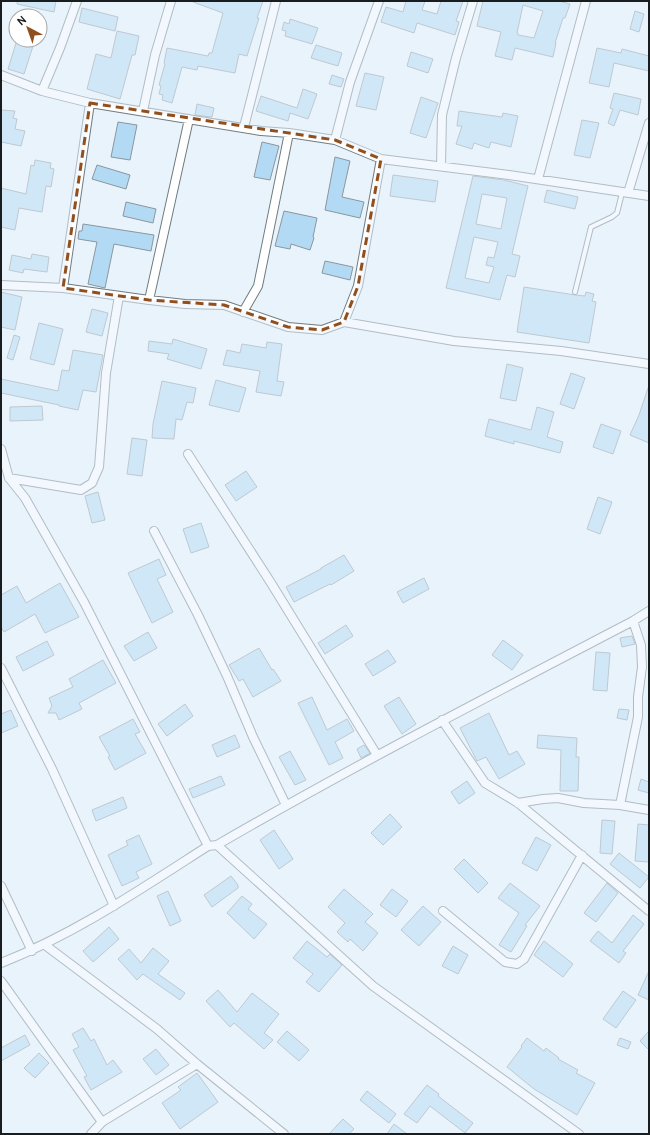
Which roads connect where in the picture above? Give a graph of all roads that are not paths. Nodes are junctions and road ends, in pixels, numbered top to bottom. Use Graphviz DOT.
graph roads {
  1 [pos="77,1"];
  2 [pos="171,1"];
  3 [pos="276,1"];
  4 [pos="379,1"];
  5 [pos="473,1"];
  6 [pos="586,1"];
  7 [pos="1,75"];
  8 [pos="42,91"];
  9 [pos="90,103"];
  10 [pos="143,110"];
  11 [pos="189,119"];
  12 [pos="649,123"];
  13 [pos="244,127"];
  14 [pos="289,132"];
  15 [pos="335,140"];
  16 [pos="381,159"];
  17 [pos="441,166"];
  18 [pos="538,179"];
  19 [pos="625,193"];
  20 [pos="649,196"];
  21 [pos="1,285"];
  22 [pos="63,288"];
  23 [pos="575,292"];
  24 [pos="119,296"];
  25 [pos="149,300"];
  26 [pos="243,312"];
  27 [pos="344,322"];
  28 [pos="649,364"];
  29 [pos="1,450"];
  30 [pos="188,454"];
  31 [pos="9,478"];
  32 [pos="154,531"];
  33 [pos="649,611"];
  34 [pos="633,621"];
  35 [pos="1,668"];
  36 [pos="442,720"];
  37 [pos="377,755"];
  38 [pos="518,803"];
  39 [pos="286,805"];
  40 [pos="620,805"];
  41 [pos="649,810"];
  42 [pos="208,846"];
  43 [pos="217,846"];
  44 [pos="582,855"];
  45 [pos="1,886"];
  46 [pos="114,906"];
  47 [pos="443,911"];
  48 [pos="649,911"];
  49 [pos="45,944"];
  50 [pos="32,951"];
  51 [pos="1,963"];
  52 [pos="1,981"];
  53 [pos="197,1064"];
  54 [pos="102,1122"];
  55 [pos="91,1134"];
  56 [pos="284,1134"];
  57 [pos="579,1134"];
  1 -- 8 [label="street"];
  2 -- 10 [label="street"];
  3 -- 13 [label="street"];
  4 -- 15 [label="street"];
  5 -- 17 [label="street"];
  6 -- 18 [label="street"];
  7 -- 8 [label="street"];
  8 -- 9 [label="street"];
  9 -- 10 [label="street"];
  9 -- 22 [label="street"];
  10 -- 11 [label="street"];
  11 -- 13 [label="street"];
  11 -- 25 [label="street"];
  12 -- 19 [label="street"];
  13 -- 14 [label="street"];
  14 -- 15 [label="street"];
  14 -- 26 [label="street"];
  15 -- 16 [label="street"];
  16 -- 17 [label="street"];
  16 -- 27 [label="street"];
  17 -- 18 [label="street"];
  18 -- 19 [label="street"];
  19 -- 20 [label="street"];
  19 -- 23 [label="lane"];
  21 -- 22 [label="street"];
  22 -- 24 [label="street"];
  24 -- 25 [label="street"];
  24 -- 31 [label="street"];
  25 -- 26 [label="street"];
  26 -- 27 [label="street"];
  27 -- 28 [label="street"];
  29 -- 31 [label="street"];
  30 -- 37 [label="street"];
  31 -- 42 [label="street"];
  32 -- 39 [label="street"];
  33 -- 34 [label="street"];
  34 -- 36 [label="street"];
  34 -- 40 [label="street"];
  35 -- 46 [label="street"];
  36 -- 37 [label="street"];
  36 -- 38 [label="street"];
  37 -- 39 [label="street"];
  38 -- 40 [label="street"];
  38 -- 44 [label="street"];
  39 -- 43 [label="street"];
  40 -- 41 [label="street"];
  42 -- 43 [label="street"];
  42 -- 46 [label="street"];
  43 -- 57 [label="street"];
  44 -- 47 [label="street"];
  44 -- 48 [label="street"];
  45 -- 50 [label="street"];
  46 -- 49 [label="street"];
  49 -- 50 [label="street"];
  49 -- 53 [label="street"];
  50 -- 51 [label="street"];
  52 -- 54 [label="street"];
  53 -- 54 [label="street"];
  53 -- 56 [label="street"];
  54 -- 55 [label="street"];
}
